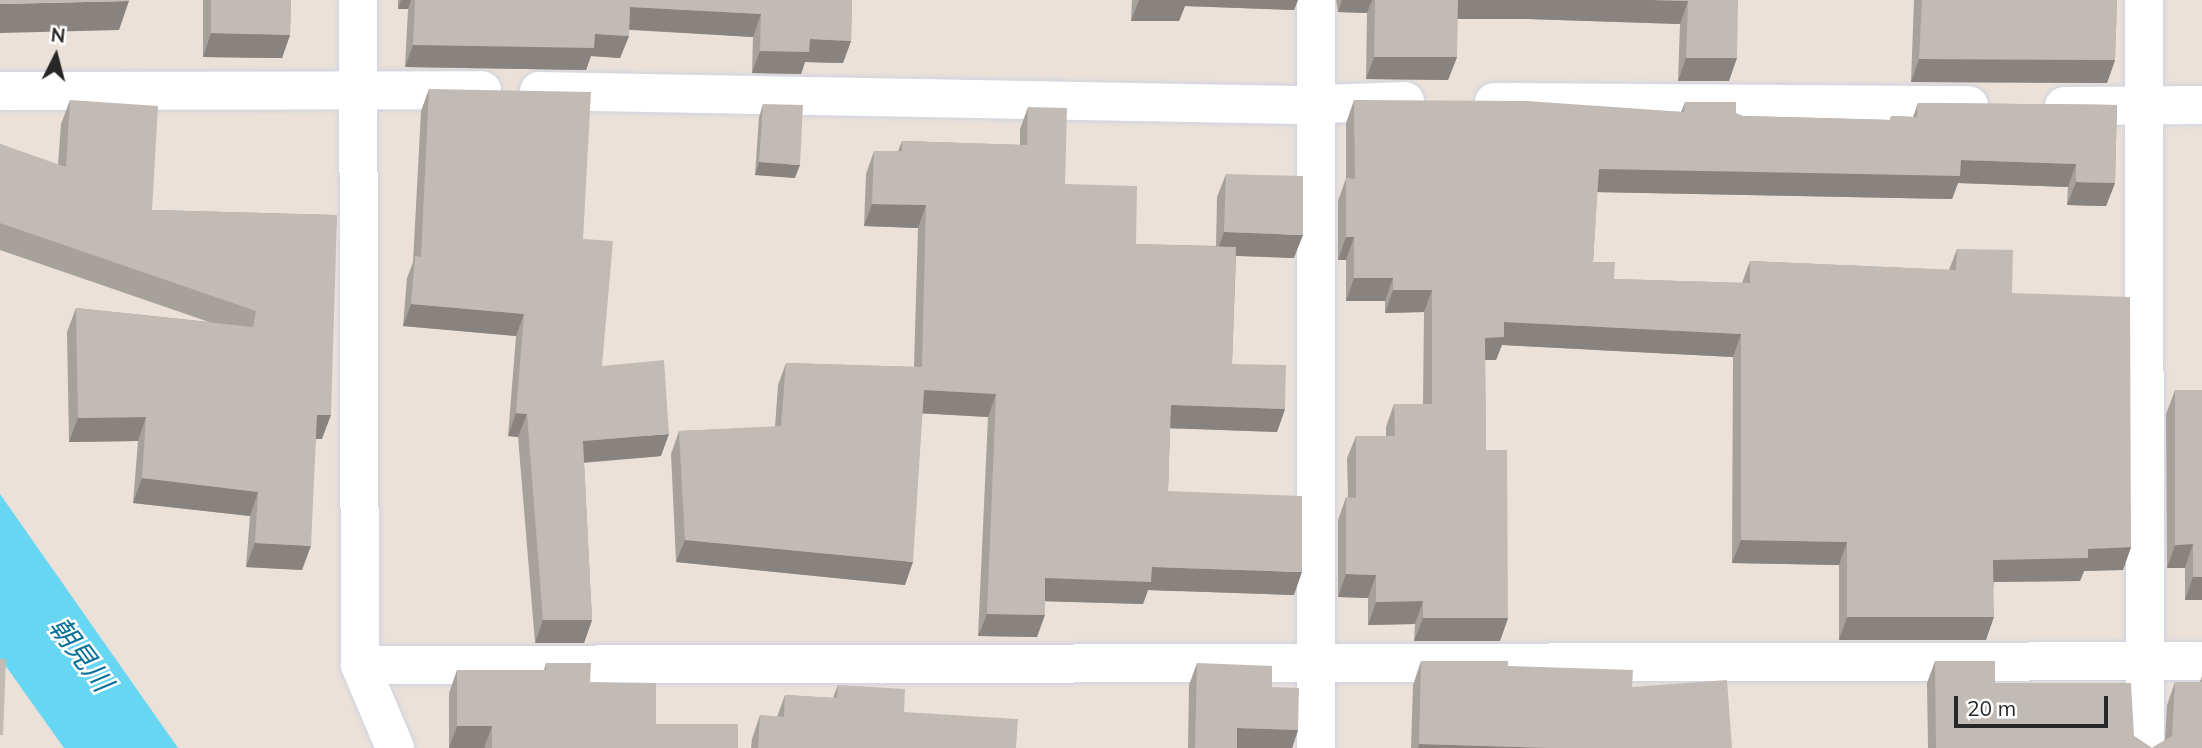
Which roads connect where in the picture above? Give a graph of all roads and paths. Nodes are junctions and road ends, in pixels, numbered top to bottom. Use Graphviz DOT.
graph roads {
  1 [pos="358,0"];
  2 [pos="1316,0"];
  3 [pos="2144,0"];
  4 [pos="358,88"];
  5 [pos="0,92"];
  6 [pos="1316,101"];
  7 [pos="2202,105"];
  8 [pos="2144,106"];
  9 [pos="2145,660"];
  10 [pos="2202,661"];
  11 [pos="1316,664"];
  12 [pos="360,665"];
  13 [pos="395,748"];
  14 [pos="1316,748"];
  15 [pos="2145,748"];
  1 -- 4 [label="street"];
  2 -- 6 [label="street"];
  3 -- 8 [label="street"];
  4 -- 5 [label="street"];
  4 -- 6 [label="street"];
  4 -- 12 [label="street"];
  6 -- 8 [label="street"];
  6 -- 11 [label="street"];
  7 -- 8 [label="street"];
  8 -- 9 [label="street"];
  9 -- 10 [label="street"];
  9 -- 11 [label="street"];
  9 -- 15 [label="street"];
  11 -- 12 [label="street"];
  11 -- 14 [label="street"];
  12 -- 13 [label="street"];
}
